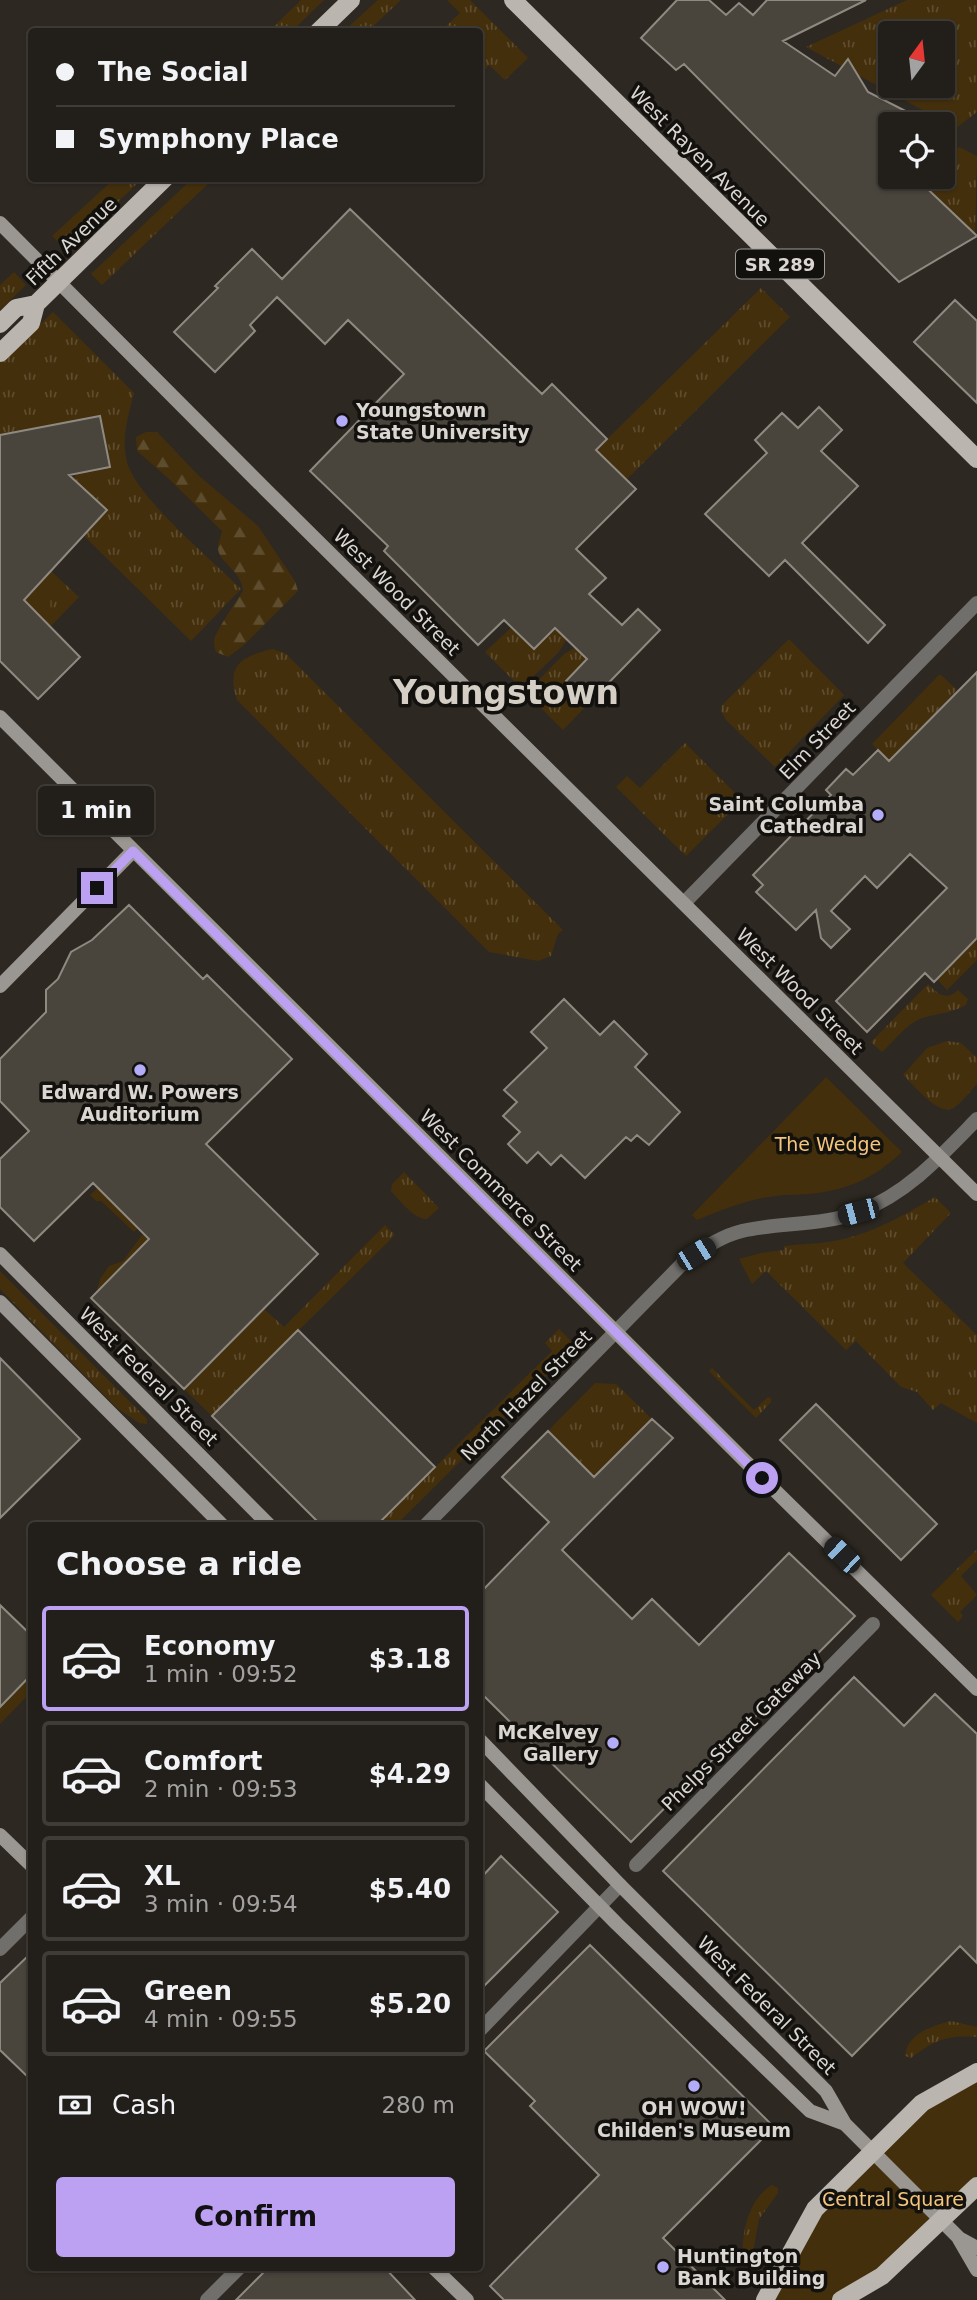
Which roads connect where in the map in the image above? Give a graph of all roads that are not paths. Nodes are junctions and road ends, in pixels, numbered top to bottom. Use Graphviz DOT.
graph roads {
  1 [pos="351,0"];
  2 [pos="513,0"];
  3 [pos="322,28"];
  4 [pos="161,182"];
  5 [pos="0,223"];
  6 [pos="59,281"];
  7 [pos="36,304"];
  8 [pos="0,324"];
  9 [pos="0,353"];
  10 [pos="977,459"];
  11 [pos="977,603"];
  12 [pos="0,717"];
  13 [pos="133,851"];
  14 [pos="684,903"];
  15 [pos="0,986"];
  16 [pos="977,1119"];
  17 [pos="939,1157"];
  18 [pos="977,1194"];
  19 [pos="0,1254"];
  20 [pos="0,1302"];
  21 [pos="616,1332"];
  22 [pos="219,1522"];
  23 [pos="266,1522"];
  24 [pos="429,1522"];
  25 [pos="873,1624"];
  26 [pos="977,1689"];
  27 [pos="483,1743"];
  28 [pos="483,1787"];
  29 [pos="0,1835"];
  30 [pos="28,1863"];
  31 [pos="636,1866"];
  32 [pos="620,1885"];
  33 [pos="601,1906"];
  34 [pos="28,1921"];
  35 [pos="0,1949"];
  36 [pos="483,2027"];
  37 [pos="977,2072"];
  38 [pos="845,2124"];
  39 [pos="872,2152"];
  40 [pos="977,2186"];
  41 [pos="941,2220"];
  42 [pos="959,2238"];
  43 [pos="977,2248"];
  44 [pos="977,2270"];
  45 [pos="236,2271"];
  46 [pos="437,2271"];
  47 [pos="207,2300"];
  48 [pos="467,2300"];
  49 [pos="765,2300"];
  50 [pos="841,2300"];
  1 -- 3 [label="main road"];
  2 -- 10 [label="main road, West Rayen Avenue / SR 289"];
  4 -- 6 [label="main road, Fifth Avenue"];
  5 -- 6 [label="street, West Wood Street"];
  6 -- 7 [label="main road, Fifth Avenue"];
  6 -- 14 [label="street, West Wood Street"];
  7 -- 8 [label="main road, Fifth Avenue"];
  7 -- 9 [label="main road, Fifth Avenue"];
  11 -- 14 [label="street, Elm Street"];
  12 -- 13 [label="street, West Commerce Street"];
  13 -- 15 [label="street"];
  13 -- 21 [label="street, West Commerce Street"];
  14 -- 17 [label="street, West Wood Street"];
  16 -- 17 [label="street, North Hazel Street"];
  17 -- 18 [label="street, West Wood Street"];
  17 -- 21 [label="street, North Hazel Street"];
  19 -- 23 [label="street, West Federal Street"];
  20 -- 22 [label="street"];
  21 -- 24 [label="street, North Hazel Street"];
  21 -- 26 [label="street, West Commerce Street"];
  25 -- 31 [label="street, Phelps Street Gateway"];
  27 -- 32 [label="street, West Federal Street"];
  28 -- 33 [label="street"];
  29 -- 30 [label="street"];
  32 -- 33 [label="street"];
  32 -- 38 [label="street, West Federal Street"];
  33 -- 36 [label="street"];
  33 -- 38 [label="street"];
  34 -- 35 [label="street"];
  37 -- 39 [label="main road"];
  38 -- 39 [label="street"];
  39 -- 41 [label="street"];
  39 -- 49 [label="main road"];
  40 -- 41 [label="main road"];
  41 -- 42 [label="street"];
  41 -- 50 [label="main road"];
  42 -- 43 [label="street"];
  42 -- 44 [label="street"];
  45 -- 47 [label="street"];
  46 -- 48 [label="street"];
}
